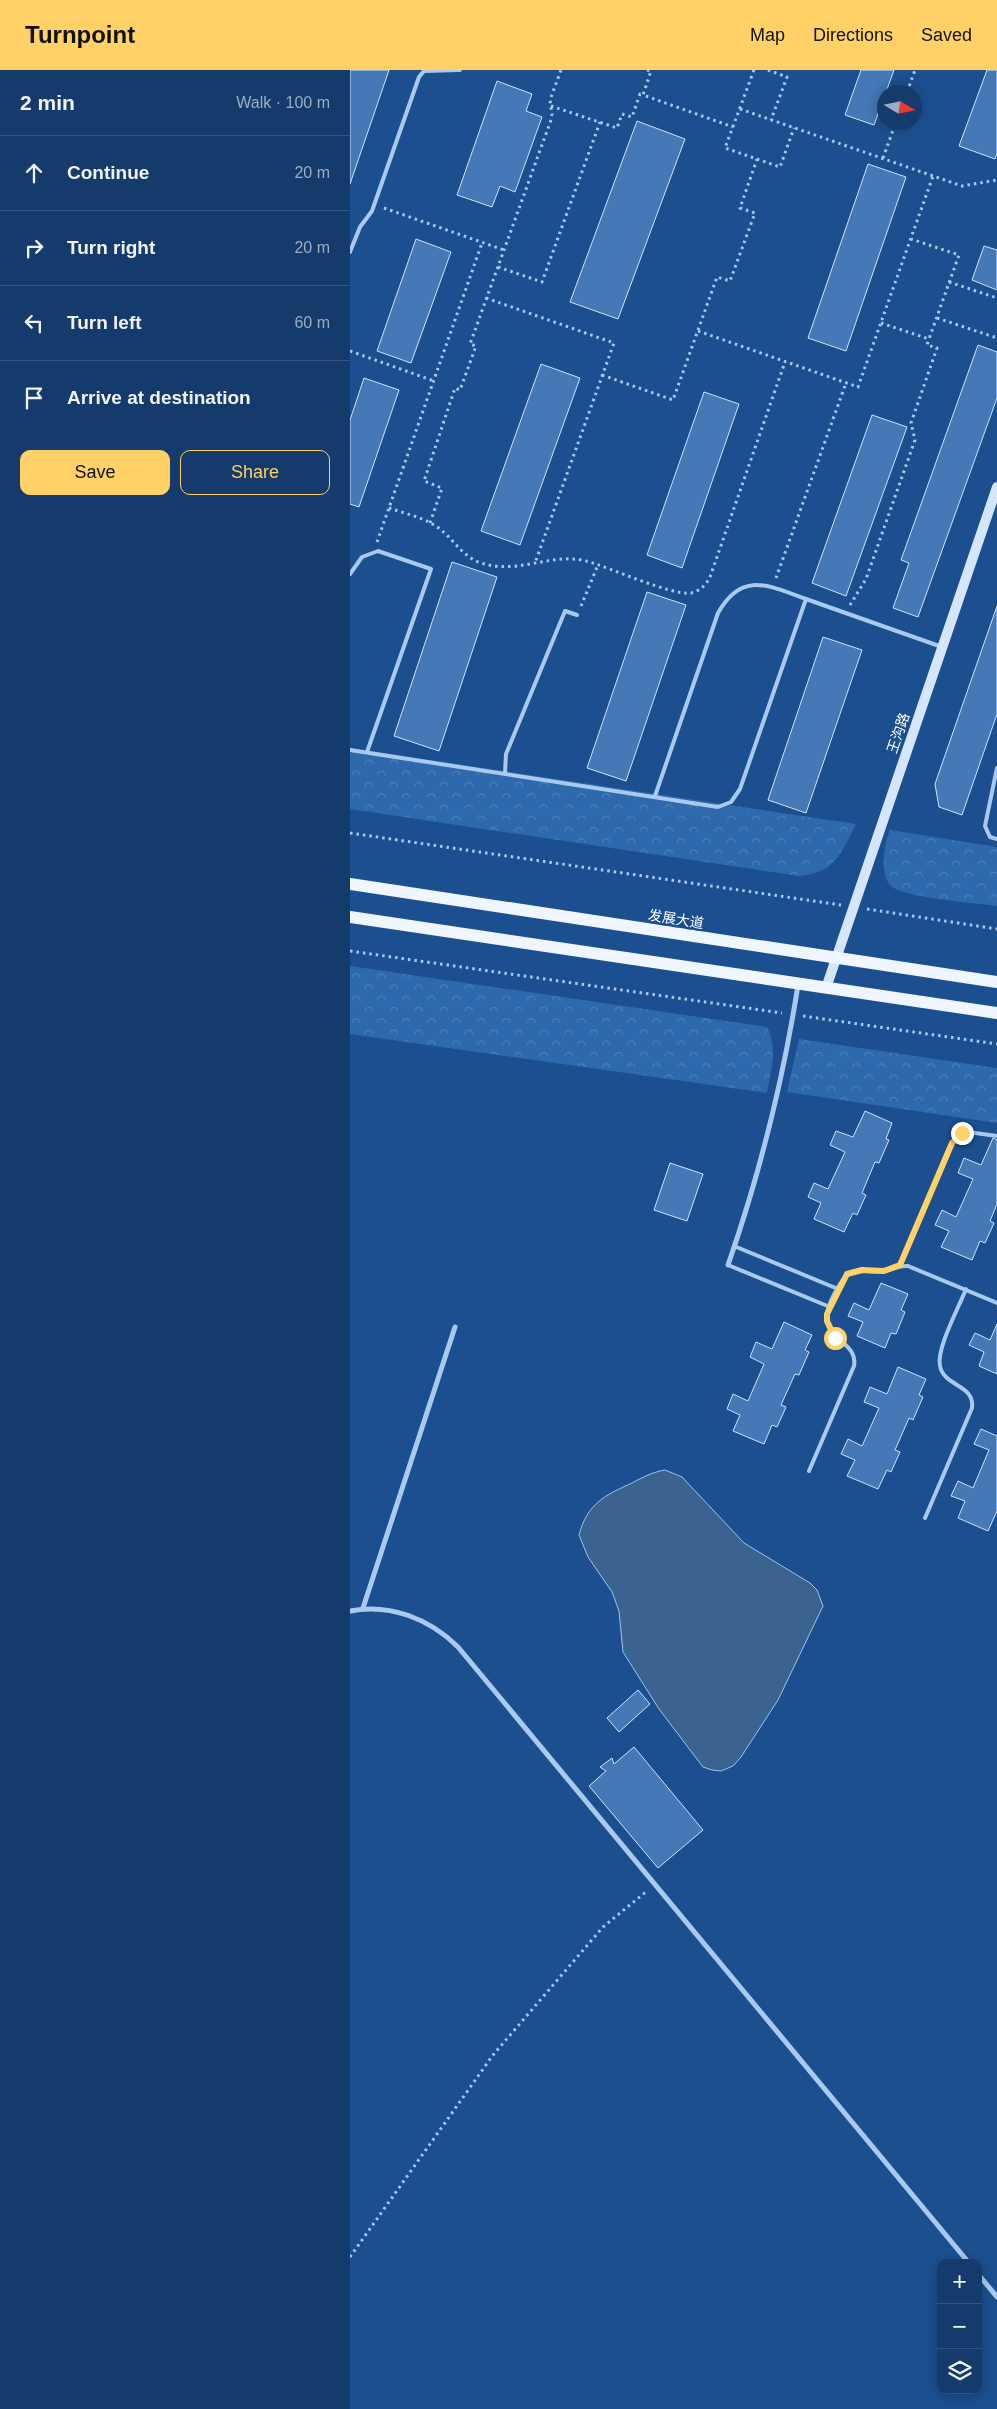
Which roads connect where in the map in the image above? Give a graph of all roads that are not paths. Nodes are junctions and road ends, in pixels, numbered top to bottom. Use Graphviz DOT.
graph roads {
  1 [pos="460,70"];
  2 [pos="350,252"];
  3 [pos="997,487"];
  4 [pos="350,574"];
  5 [pos="806,599"];
  6 [pos="577,615"];
  7 [pos="942,647"];
  8 [pos="350,750"];
  9 [pos="367,752"];
  10 [pos="997,768"];
  11 [pos="505,773"];
  12 [pos="655,796"];
  13 [pos="997,839"];
  14 [pos="350,884"];
  15 [pos="350,917"];
  16 [pos="836,958"];
  17 [pos="997,982"];
  18 [pos="798,984"];
  19 [pos="826,988"];
  20 [pos="997,1013"];
  21 [pos="997,1136"];
  22 [pos="734,1246"];
  23 [pos="728,1265"];
  24 [pos="900,1265"];
  25 [pos="838,1289"];
  26 [pos="966,1289"];
  27 [pos="997,1303"];
  28 [pos="830,1307"];
  29 [pos="455,1327"];
  30 [pos="810,1471"];
  31 [pos="925,1518"];
  32 [pos="363,1608"];
  33 [pos="350,1611"];
  34 [pos="966,2259"];
  35 [pos="982,2279"];
  36 [pos="997,2297"];
  1 -- 2 [label="lane"];
  3 -- 7 [label="street, 王沟路"];
  4 -- 9 [label="lane"];
  5 -- 7 [label="lane"];
  5 -- 12 [label="lane"];
  5 -- 12 [label="lane"];
  6 -- 11 [label="lane"];
  7 -- 16 [label="street, 王沟路"];
  8 -- 9 [label="lane"];
  9 -- 11 [label="lane"];
  10 -- 13 [label="lane"];
  11 -- 12 [label="lane"];
  14 -- 16 [label="main road, 发展大道"];
  15 -- 18 [label="main road"];
  16 -- 17 [label="main road, 发展大道"];
  16 -- 19 [label="street, 王沟路"];
  18 -- 19 [label="main road"];
  18 -- 22 [label="street"];
  19 -- 20 [label="main road"];
  21 -- 24 [label="lane"];
  22 -- 23 [label="street"];
  22 -- 25 [label="lane"];
  23 -- 28 [label="lane"];
  24 -- 25 [label="lane"];
  24 -- 26 [label="lane"];
  25 -- 28 [label="lane"];
  26 -- 27 [label="lane"];
  26 -- 31 [label="lane"];
  28 -- 30 [label="lane"];
  29 -- 32 [label="street"];
  32 -- 33 [label="street"];
  32 -- 34 [label="street"];
  35 -- 36 [label="street"];
}
